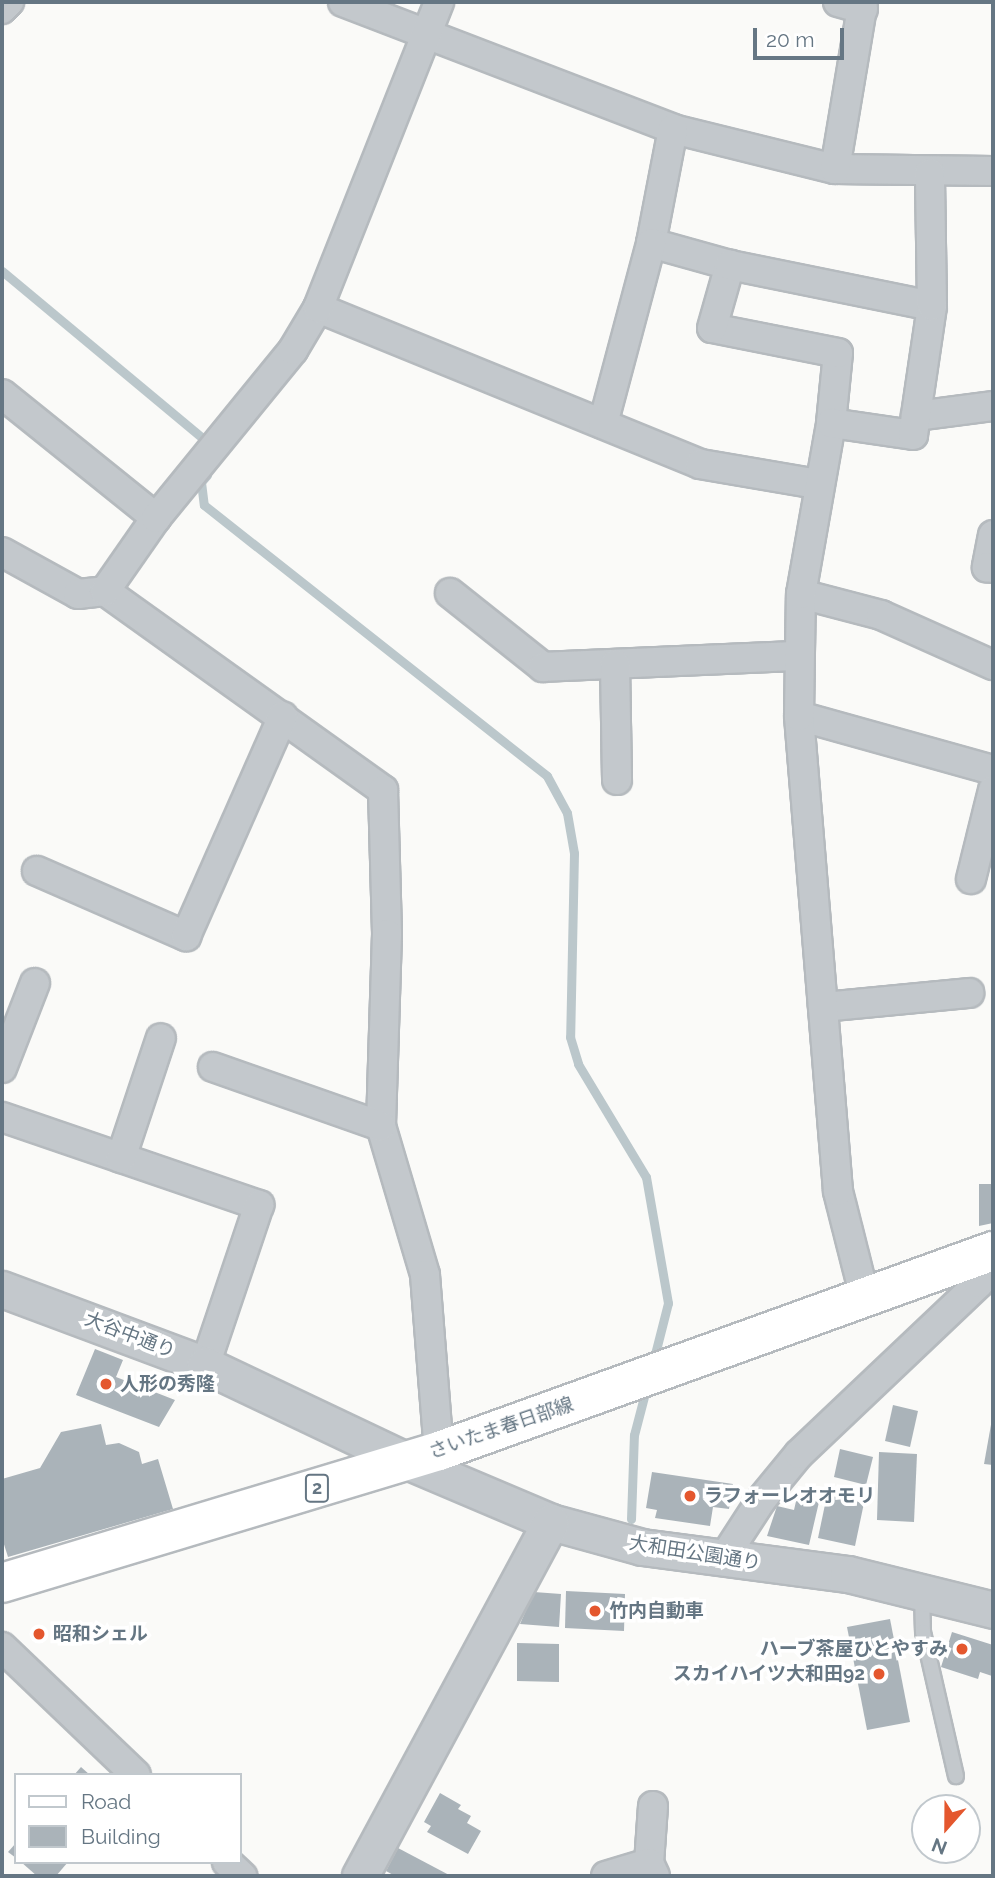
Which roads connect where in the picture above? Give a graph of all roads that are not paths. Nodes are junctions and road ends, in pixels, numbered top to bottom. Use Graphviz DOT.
graph roads {
  1 [pos="9,2"];
  2 [pos="344,2"];
  3 [pos="439,2"];
  4 [pos="855,4"];
  5 [pos="2,9"];
  6 [pos="426,33"];
  7 [pos="673,129"];
  8 [pos="835,169"];
  9 [pos="993,171"];
  10 [pos="930,173"];
  11 [pos="651,243"];
  12 [pos="730,265"];
  13 [pos="932,306"];
  14 [pos="318,308"];
  15 [pos="2,394"];
  16 [pos="993,406"];
  17 [pos="916,416"];
  18 [pos="831,423"];
  19 [pos="603,424"];
  20 [pos="817,484"];
  21 [pos="156,518"];
  22 [pos="993,535"];
  23 [pos="2,552"];
  24 [pos="993,568"];
  25 [pos="105,591"];
  26 [pos="450,593"];
  27 [pos="801,594"];
  28 [pos="798,656"];
  29 [pos="615,664"];
  30 [pos="993,665"];
  31 [pos="283,716"];
  32 [pos="799,716"];
  33 [pos="993,770"];
  34 [pos="617,780"];
  35 [pos="993,790"];
  36 [pos="37,871"];
  37 [pos="971,879"];
  38 [pos="35,984"];
  39 [pos="969,993"];
  40 [pos="823,1007"];
  41 [pos="161,1038"];
  42 [pos="213,1067"];
  43 [pos="2,1068"];
  44 [pos="2,1117"];
  45 [pos="381,1126"];
  46 [pos="121,1158"];
  47 [pos="993,1251"];
  48 [pos="993,1263"];
  49 [pos="2,1289"];
  50 [pos="865,1298"];
  51 [pos="205,1365"];
  52 [pos="423,1456"];
  53 [pos="551,1522"];
  54 [pos="723,1559"];
  55 [pos="2,1583"];
  56 [pos="922,1589"];
  57 [pos="993,1609"];
  58 [pos="2,1647"];
  59 [pos="134,1773"];
  60 [pos="956,1776"];
  61 [pos="653,1806"];
  62 [pos="229,1864"];
  63 [pos="652,1869"];
  64 [pos="242,1876"];
  65 [pos="360,1876"];
  66 [pos="606,1876"];
  1 -- 5 [label="street"];
  2 -- 6 [label="street"];
  3 -- 6 [label="street"];
  4 -- 8 [label="street"];
  6 -- 7 [label="street"];
  6 -- 14 [label="street"];
  7 -- 8 [label="street"];
  7 -- 11 [label="street"];
  8 -- 10 [label="street"];
  9 -- 10 [label="street"];
  10 -- 13 [label="street"];
  11 -- 12 [label="street"];
  11 -- 19 [label="street"];
  12 -- 13 [label="street"];
  12 -- 18 [label="street"];
  13 -- 17 [label="street"];
  14 -- 19 [label="street"];
  14 -- 21 [label="street"];
  15 -- 21 [label="street"];
  16 -- 17 [label="street"];
  17 -- 18 [label="street"];
  18 -- 20 [label="street"];
  19 -- 20 [label="street"];
  20 -- 27 [label="street"];
  21 -- 25 [label="street"];
  22 -- 24 [label="street"];
  23 -- 25 [label="street"];
  25 -- 31 [label="street"];
  26 -- 29 [label="street"];
  27 -- 28 [label="street"];
  27 -- 30 [label="street"];
  28 -- 29 [label="street"];
  28 -- 32 [label="street"];
  29 -- 34 [label="street"];
  31 -- 36 [label="street"];
  31 -- 45 [label="street"];
  32 -- 33 [label="street"];
  32 -- 40 [label="street"];
  35 -- 37 [label="street"];
  38 -- 43 [label="street"];
  39 -- 40 [label="street"];
  40 -- 50 [label="street"];
  41 -- 46 [label="street"];
  42 -- 45 [label="street"];
  44 -- 46 [label="street"];
  45 -- 52 [label="street"];
  46 -- 51 [label="street"];
  47 -- 50 [label="main road, さいたま春日部線 / 2"];
  48 -- 54 [label="street"];
  49 -- 51 [label="street, 大谷中通り"];
  50 -- 52 [label="main road, さいたま春日部線 / 2"];
  51 -- 52 [label="street, 大谷中通り"];
  52 -- 53 [label="street, 大和田公園通り"];
  52 -- 55 [label="main road, さいたま春日部線 / 2"];
  53 -- 54 [label="street, 大和田公園通り"];
  53 -- 65 [label="street"];
  54 -- 56 [label="street, 大和田公園通り"];
  56 -- 57 [label="street, 大和田公園通り"];
  56 -- 60 [label="lane"];
  58 -- 59 [label="street"];
  61 -- 63 [label="street"];
  62 -- 64 [label="street"];
  63 -- 66 [label="street"];
}
